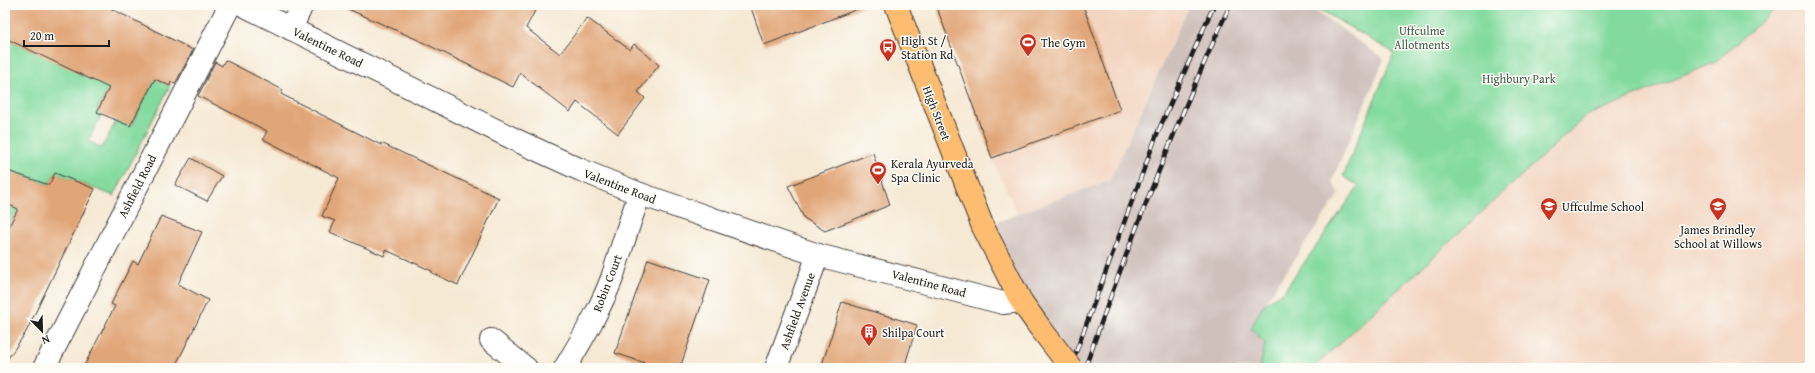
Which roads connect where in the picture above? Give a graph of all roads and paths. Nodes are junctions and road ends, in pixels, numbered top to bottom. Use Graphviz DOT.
graph roads {
  1 [pos="230,5"];
  2 [pos="242,5"];
  3 [pos="302,5"];
  4 [pos="896,5"];
  5 [pos="292,29"];
  6 [pos="640,194"];
  7 [pos="818,254"];
  8 [pos="1021,301"];
  9 [pos="491,340"];
  10 [pos="44,368"];
  11 [pos="526,368"];
  12 [pos="565,368"];
  13 [pos="776,368"];
  14 [pos="1071,368"];
  1 -- 10 [label="street, Ashfield Road"];
  2 -- 5 [label="street, Valentine Road"];
  3 -- 5 [label="street"];
  4 -- 8 [label="highway, High Street"];
  5 -- 6 [label="street, Valentine Road"];
  6 -- 7 [label="street, Valentine Road"];
  6 -- 12 [label="street, Robin Court"];
  7 -- 8 [label="street, Valentine Road"];
  7 -- 13 [label="street, Ashfield Avenue"];
  8 -- 14 [label="highway, High Street, bridge"];
  9 -- 11 [label="street"];
}
